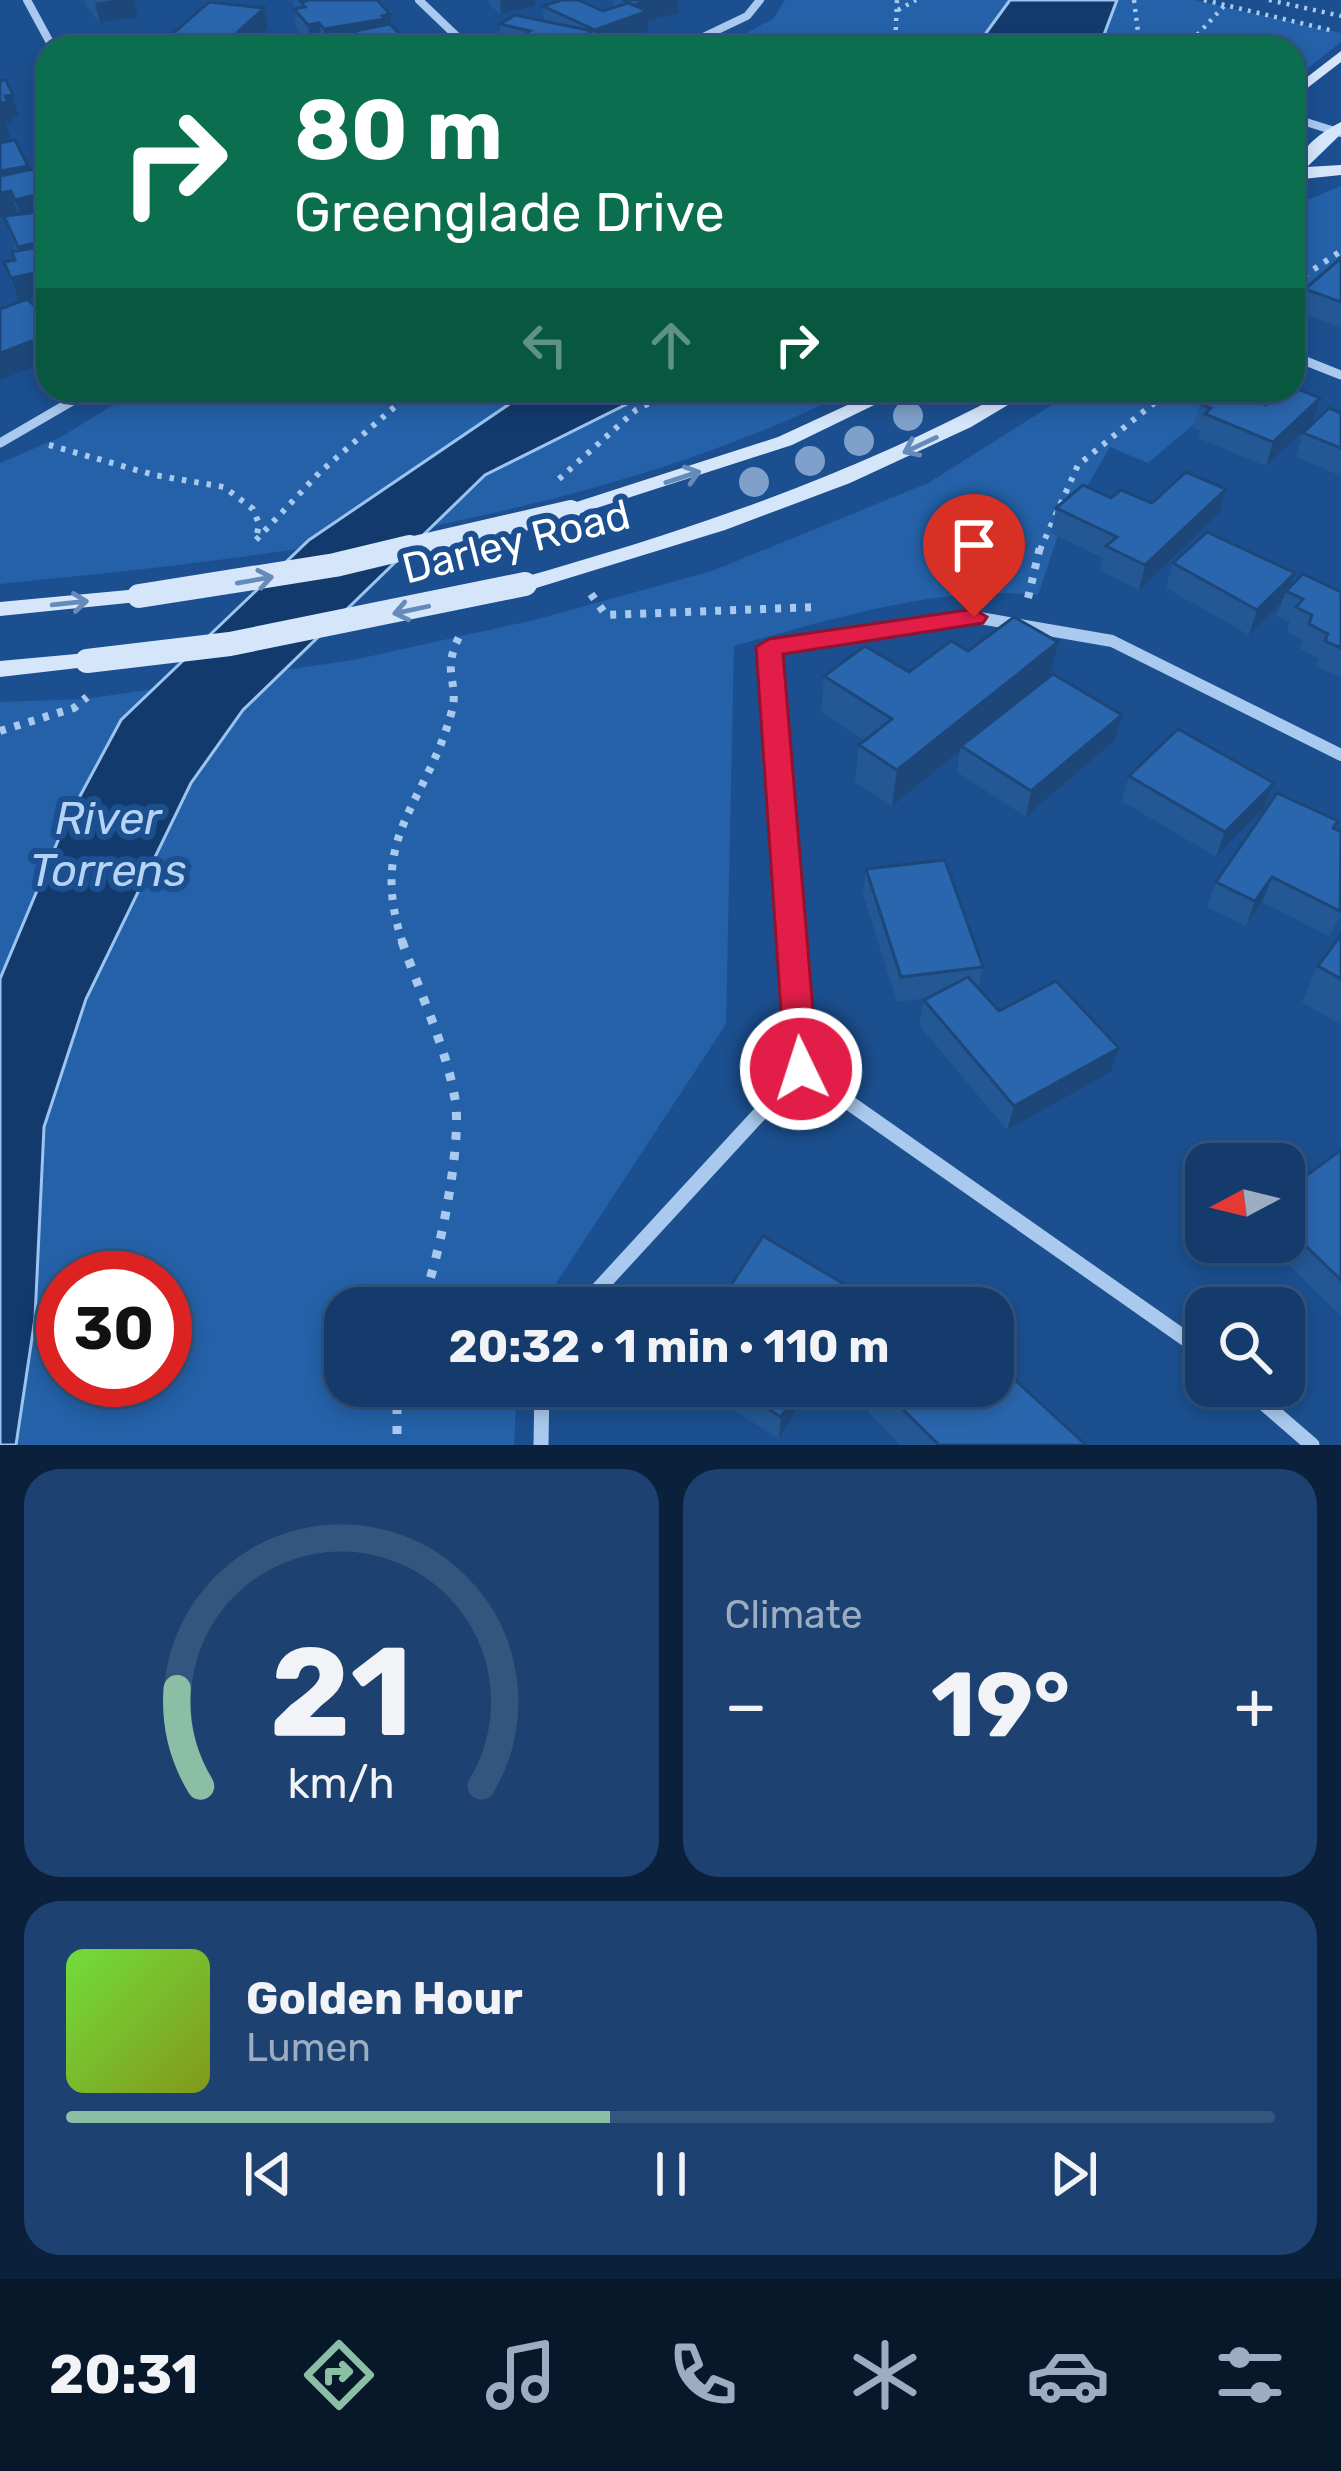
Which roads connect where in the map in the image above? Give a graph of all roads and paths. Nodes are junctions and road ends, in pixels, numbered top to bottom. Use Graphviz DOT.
graph roads {
  1 [pos="27,0"];
  2 [pos="418,0"];
  3 [pos="760,0"];
  4 [pos="897,0"];
  5 [pos="916,0"];
  6 [pos="1134,0"];
  7 [pos="1204,0"];
  8 [pos="1269,0"];
  9 [pos="1225,5"];
  10 [pos="898,10"];
  11 [pos="1341,16"];
  12 [pos="1325,29"];
  13 [pos="46,36"];
  14 [pos="456,36"];
  15 [pos="705,36"];
  16 [pos="896,36"];
  17 [pos="1138,36"];
  18 [pos="1196,36"];
  19 [pos="1341,56"];
  20 [pos="1305,85"];
  21 [pos="1305,119"];
  22 [pos="1340,129"];
  23 [pos="1305,162"];
  24 [pos="1341,170"];
  25 [pos="1305,172"];
  26 [pos="1341,251"];
  27 [pos="1305,275"];
  28 [pos="1305,361"];
  29 [pos="1341,375"];
  30 [pos="72,402"];
  31 [pos="399,402"];
  32 [pos="652,402"];
  33 [pos="869,402"];
  34 [pos="1001,402"];
  35 [pos="1155,402"];
  36 [pos="636,410"];
  37 [pos="17,436"];
  38 [pos="0,443"];
  39 [pos="576,570"];
  40 [pos="0,609"];
  41 [pos="1024,626"];
  42 [pos="838,637"];
  43 [pos="448,657"];
  44 [pos="0,669"];
  45 [pos="74,708"];
  46 [pos="0,731"];
  47 [pos="1341,754"];
  48 [pos="801,1069"];
  49 [pos="429,1287"];
  50 [pos="600,1287"];
  51 [pos="1185,1335"];
  52 [pos="397,1407"];
  53 [pos="542,1407"];
  54 [pos="1268,1407"];
  55 [pos="397,1445"];
  56 [pos="541,1445"];
  57 [pos="1312,1445"];
  1 -- 13 [label="street"];
  2 -- 14 [label="street"];
  3 -- 15 [label="street"];
  4 -- 10 [label="path"];
  5 -- 10 [label="path"];
  6 -- 17 [label="path"];
  7 -- 9 [label="path"];
  8 -- 11 [label="path"];
  9 -- 12 [label="path"];
  9 -- 18 [label="path"];
  10 -- 16 [label="path"];
  19 -- 20 [label="main road"];
  21 -- 22 [label="street"];
  22 -- 23 [label="main road"];
  24 -- 25 [label="main road"];
  26 -- 27 [label="path"];
  28 -- 29 [label="street"];
  30 -- 37 [label="street"];
  31 -- 37 [label="path"];
  32 -- 36 [label="path"];
  40 -- 33 [label="main road, Darley Road, one-way, bridge"];
  34 -- 39 [label="main road, Darley Road, one-way"];
  35 -- 41 [label="path"];
  37 -- 38 [label="street"];
  39 -- 42 [label="path"];
  39 -- 44 [label="main road, Darley Road, one-way, bridge"];
  41 -- 42 [label="street"];
  41 -- 47 [label="street"];
  42 -- 48 [label="street"];
  43 -- 49 [label="path"];
  45 -- 46 [label="path"];
  48 -- 50 [label="street"];
  48 -- 51 [label="street"];
  52 -- 55 [label="path"];
  53 -- 56 [label="street"];
  54 -- 57 [label="street"];
}
